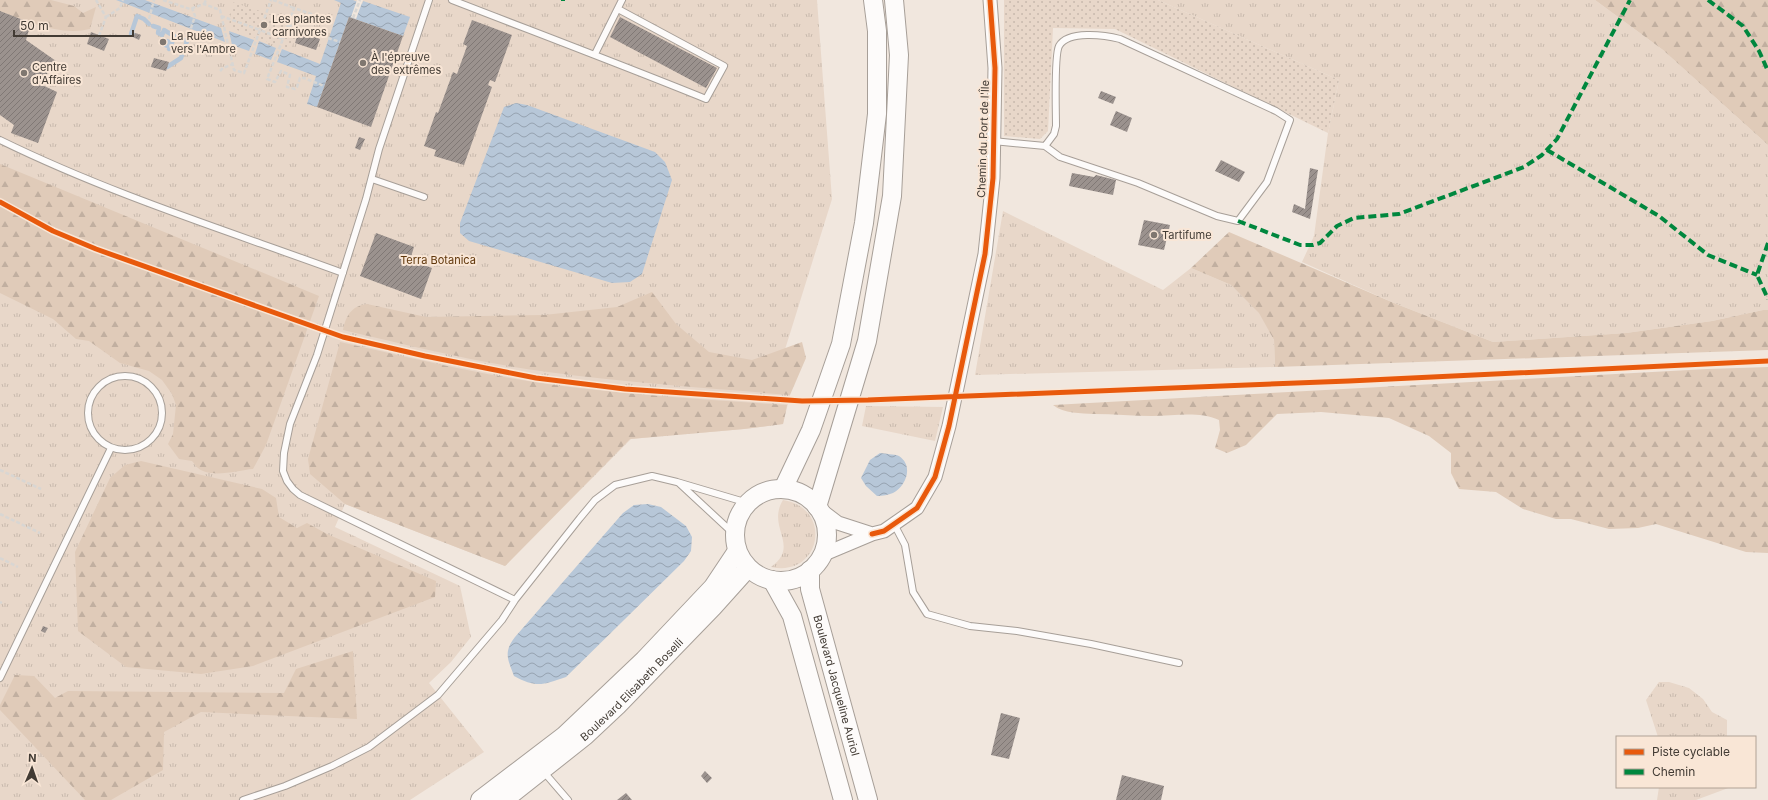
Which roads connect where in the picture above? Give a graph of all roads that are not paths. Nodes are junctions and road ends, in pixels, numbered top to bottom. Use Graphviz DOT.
graph roads {
  1 [pos="428,0"];
  2 [pos="452,0"];
  3 [pos="622,0"];
  4 [pos="873,0"];
  5 [pos="894,0"];
  6 [pos="990,0"];
  7 [pos="618,9"];
  8 [pos="595,54"];
  9 [pos="0,140"];
  10 [pos="994,141"];
  11 [pos="1046,146"];
  12 [pos="372,179"];
  13 [pos="424,198"];
  14 [pos="343,273"];
  15 [pos="111,448"];
  16 [pos="677,482"];
  17 [pos="784,489"];
  18 [pos="748,503"];
  19 [pos="817,507"];
  20 [pos="894,524"];
  21 [pos="872,534"];
  22 [pos="736,543"];
  23 [pos="822,555"];
  24 [pos="748,568"];
  25 [pos="810,570"];
  26 [pos="772,580"];
  27 [pos="515,600"];
  28 [pos="1179,664"];
  29 [pos="0,678"];
  30 [pos="542,770"];
  31 [pos="243,800"];
  32 [pos="480,800"];
  33 [pos="504,800"];
  34 [pos="568,800"];
  35 [pos="843,800"];
  36 [pos="868,800"];
  1 -- 12 [label="lane"];
  2 -- 8 [label="lane"];
  3 -- 7 [label="lane"];
  4 -- 17 [label="main road"];
  5 -- 19 [label="main road"];
  6 -- 10 [label="street, Chemin du Port de l'Île"];
  7 -- 8 [label="lane"];
  7 -- 8 [label="lane"];
  9 -- 14 [label="lane"];
  10 -- 11 [label="lane"];
  10 -- 20 [label="street, Chemin du Port de l'Île"];
  11 -- 11 [label="lane"];
  12 -- 13 [label="lane"];
  12 -- 14 [label="lane"];
  14 -- 27 [label="lane"];
  15 -- 15 [label="lane"];
  15 -- 29 [label="lane"];
  16 -- 18 [label="lane"];
  16 -- 22 [label="lane"];
  16 -- 27 [label="lane"];
  17 -- 18 [label="main road"];
  17 -- 19 [label="main road"];
  18 -- 22 [label="main road"];
  19 -- 21 [label="street"];
  19 -- 23 [label="main road"];
  20 -- 21 [label="street, Chemin du Port de l'Île"];
  20 -- 28 [label="lane"];
  21 -- 23 [label="street, Chemin du Port de l'Île"];
  22 -- 24 [label="main road"];
  22 -- 32 [label="main road"];
  23 -- 25 [label="main road"];
  24 -- 26 [label="main road"];
  24 -- 30 [label="main road, Boulevard Elisabeth Boselli"];
  25 -- 26 [label="main road"];
  25 -- 36 [label="main road, Boulevard Jacqueline Auriol"];
  26 -- 35 [label="main road"];
  27 -- 31 [label="lane"];
  30 -- 33 [label="main road, Boulevard Elisabeth Boselli"];
  30 -- 34 [label="lane"];
}
